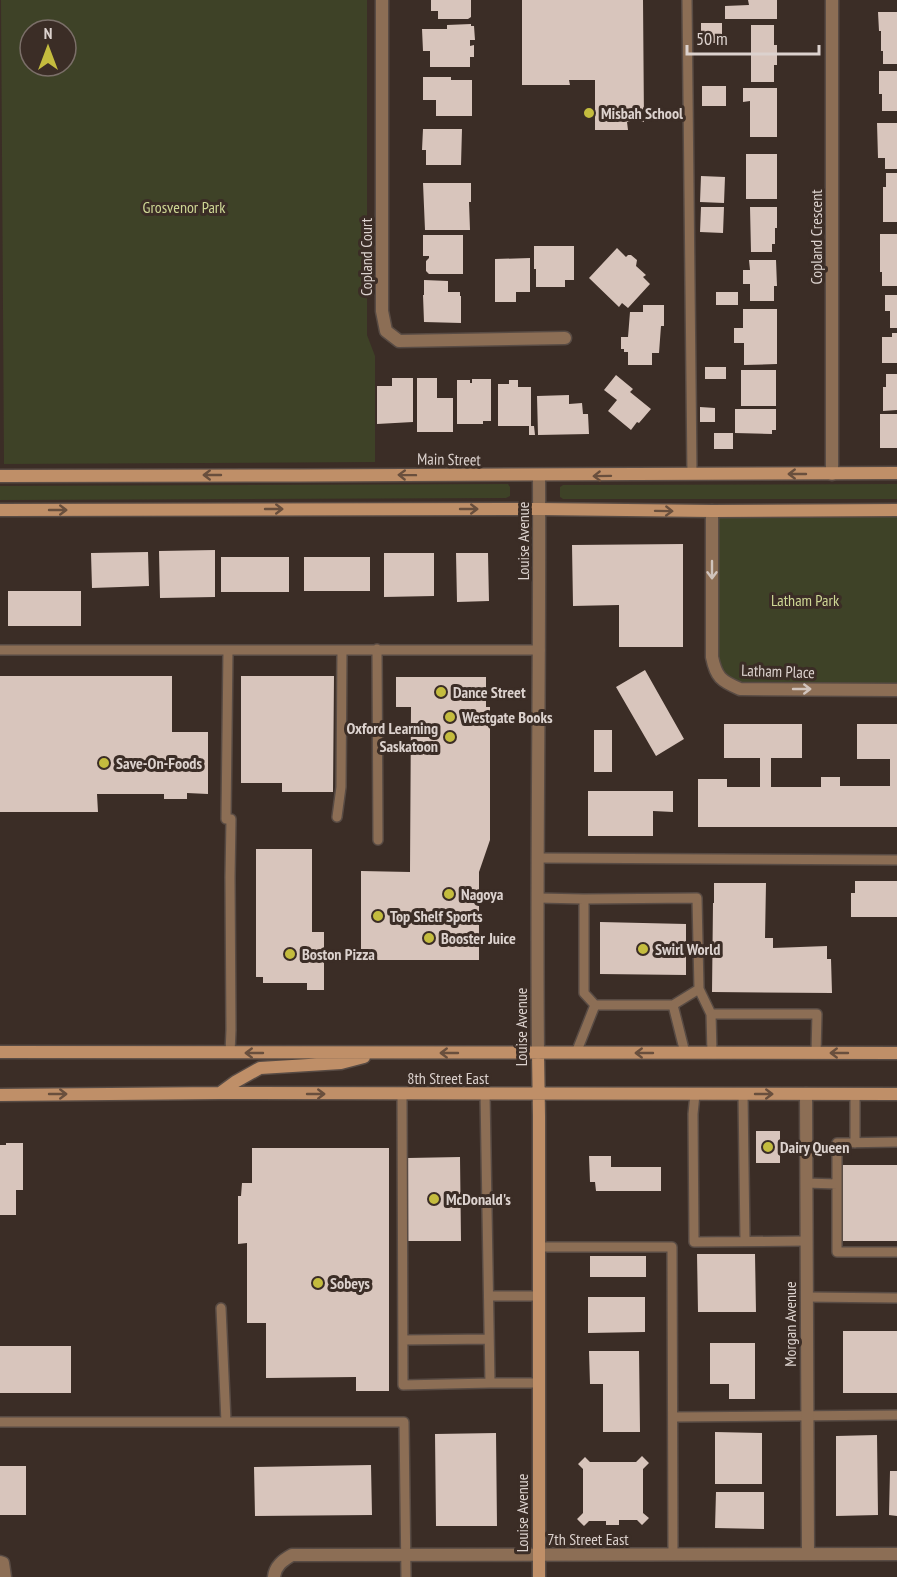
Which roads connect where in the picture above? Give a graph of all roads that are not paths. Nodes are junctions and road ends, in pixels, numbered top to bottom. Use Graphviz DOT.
graph roads {
  1 [pos="382,0"];
  2 [pos="687,0"];
  3 [pos="832,0"];
  4 [pos="566,338"];
  5 [pos="897,473"];
  6 [pos="692,474"];
  7 [pos="832,474"];
  8 [pos="0,476"];
  9 [pos="539,476"];
  10 [pos="539,509"];
  11 [pos="0,510"];
  12 [pos="897,510"];
  13 [pos="712,511"];
  14 [pos="376,649"];
  15 [pos="0,650"];
  16 [pos="228,650"];
  17 [pos="342,650"];
  18 [pos="540,650"];
  19 [pos="897,690"];
  20 [pos="337,817"];
  21 [pos="378,840"];
  22 [pos="538,858"];
  23 [pos="897,860"];
  24 [pos="538,898"];
  25 [pos="584,899"];
  26 [pos="699,989"];
  27 [pos="595,1005"];
  28 [pos="673,1005"];
  29 [pos="711,1014"];
  30 [pos="0,1052"];
  31 [pos="230,1053"];
  32 [pos="380,1053"];
  33 [pos="538,1053"];
  34 [pos="576,1053"];
  35 [pos="685,1053"];
  36 [pos="712,1053"];
  37 [pos="816,1053"];
  38 [pos="897,1053"];
  39 [pos="220,1093"];
  40 [pos="402,1094"];
  41 [pos="485,1094"];
  42 [pos="538,1094"];
  43 [pos="695,1094"];
  44 [pos="743,1094"];
  45 [pos="806,1094"];
  46 [pos="855,1094"];
  47 [pos="897,1094"];
  48 [pos="0,1095"];
  49 [pos="897,1142"];
  50 [pos="855,1143"];
  51 [pos="806,1183"];
  52 [pos="837,1184"];
  53 [pos="745,1241"];
  54 [pos="806,1241"];
  55 [pos="539,1247"];
  56 [pos="897,1251"];
  57 [pos="489,1296"];
  58 [pos="539,1296"];
  59 [pos="806,1297"];
  60 [pos="897,1298"];
  61 [pos="221,1308"];
  62 [pos="489,1339"];
  63 [pos="403,1340"];
  64 [pos="490,1383"];
  65 [pos="538,1383"];
  66 [pos="897,1415"];
  67 [pos="807,1416"];
  68 [pos="673,1417"];
  69 [pos="0,1422"];
  70 [pos="226,1422"];
  71 [pos="808,1554"];
  72 [pos="897,1554"];
  73 [pos="406,1555"];
  74 [pos="539,1555"];
  75 [pos="673,1555"];
  76 [pos="2,1563"];
  77 [pos="4,1577"];
  78 [pos="274,1577"];
  79 [pos="406,1577"];
  80 [pos="539,1577"];
  1 -- 4 [label="street, Copland Court"];
  2 -- 6 [label="lane"];
  3 -- 7 [label="street, Copland Crescent"];
  5 -- 7 [label="street, Main Street"];
  7 -- 6 [label="street, Main Street, one-way"];
  6 -- 9 [label="street, Main Street, one-way"];
  9 -- 8 [label="street, Main Street, one-way"];
  9 -- 10 [label="street, Louise Avenue"];
  11 -- 10 [label="street, one-way"];
  10 -- 13 [label="street, one-way"];
  10 -- 18 [label="street, Louise Avenue"];
  12 -- 13 [label="street"];
  13 -- 19 [label="street, Latham Place, one-way"];
  14 -- 17 [label="lane"];
  14 -- 18 [label="lane"];
  14 -- 21 [label="lane"];
  15 -- 16 [label="lane"];
  16 -- 17 [label="lane"];
  16 -- 31 [label="lane"];
  17 -- 20 [label="lane"];
  18 -- 22 [label="street, Louise Avenue"];
  22 -- 23 [label="lane"];
  22 -- 24 [label="street, Louise Avenue"];
  24 -- 25 [label="lane"];
  24 -- 33 [label="street, Louise Avenue"];
  25 -- 26 [label="lane"];
  25 -- 27 [label="lane"];
  26 -- 28 [label="lane"];
  26 -- 29 [label="lane"];
  27 -- 28 [label="lane"];
  27 -- 34 [label="lane"];
  28 -- 35 [label="lane"];
  29 -- 36 [label="lane"];
  29 -- 37 [label="lane"];
  30 -- 31 [label="street, 8th Street East"];
  32 -- 31 [label="street, 8th Street East, one-way"];
  33 -- 32 [label="street, 8th Street East, one-way"];
  32 -- 39 [label="street"];
  33 -- 34 [label="street, 8th Street East"];
  33 -- 42 [label="street, Louise Avenue"];
  35 -- 34 [label="street, 8th Street East, one-way"];
  35 -- 36 [label="street, 8th Street East"];
  36 -- 37 [label="street, 8th Street East"];
  38 -- 37 [label="street, 8th Street East, one-way"];
  39 -- 40 [label="street, 8th Street East, one-way"];
  48 -- 39 [label="street, 8th Street East, one-way"];
  40 -- 41 [label="street, 8th Street East"];
  40 -- 63 [label="lane"];
  41 -- 42 [label="street, 8th Street East"];
  41 -- 57 [label="lane"];
  42 -- 43 [label="street, 8th Street East"];
  42 -- 55 [label="street, Louise Avenue"];
  43 -- 44 [label="street, 8th Street East"];
  43 -- 53 [label="lane"];
  44 -- 45 [label="street, 8th Street East, one-way"];
  44 -- 53 [label="lane"];
  45 -- 46 [label="street, 8th Street East"];
  45 -- 51 [label="street, Morgan Avenue"];
  46 -- 47 [label="street, 8th Street East"];
  46 -- 50 [label="lane"];
  49 -- 50 [label="lane"];
  50 -- 52 [label="lane"];
  51 -- 52 [label="lane"];
  51 -- 54 [label="street, Morgan Avenue"];
  52 -- 56 [label="lane"];
  53 -- 54 [label="lane"];
  54 -- 59 [label="street, Morgan Avenue"];
  55 -- 58 [label="street, Louise Avenue"];
  55 -- 68 [label="lane"];
  57 -- 58 [label="lane"];
  57 -- 62 [label="lane"];
  58 -- 65 [label="street, Louise Avenue"];
  59 -- 60 [label="lane"];
  59 -- 67 [label="street, Morgan Avenue"];
  61 -- 70 [label="lane"];
  62 -- 63 [label="lane"];
  62 -- 64 [label="lane"];
  63 -- 64 [label="lane"];
  64 -- 65 [label="lane"];
  65 -- 74 [label="street, Louise Avenue"];
  66 -- 67 [label="lane"];
  67 -- 68 [label="lane"];
  67 -- 71 [label="street, Morgan Avenue"];
  68 -- 75 [label="lane"];
  69 -- 70 [label="lane"];
  70 -- 73 [label="lane"];
  71 -- 72 [label="street, 7th Street East"];
  71 -- 75 [label="street, 7th Street East"];
  73 -- 74 [label="street, 7th Street East"];
  73 -- 78 [label="street, 7th Street East"];
  73 -- 79 [label="lane"];
  74 -- 75 [label="street, 7th Street East"];
  74 -- 80 [label="street, Louise Avenue"];
  76 -- 77 [label="street"];
}
